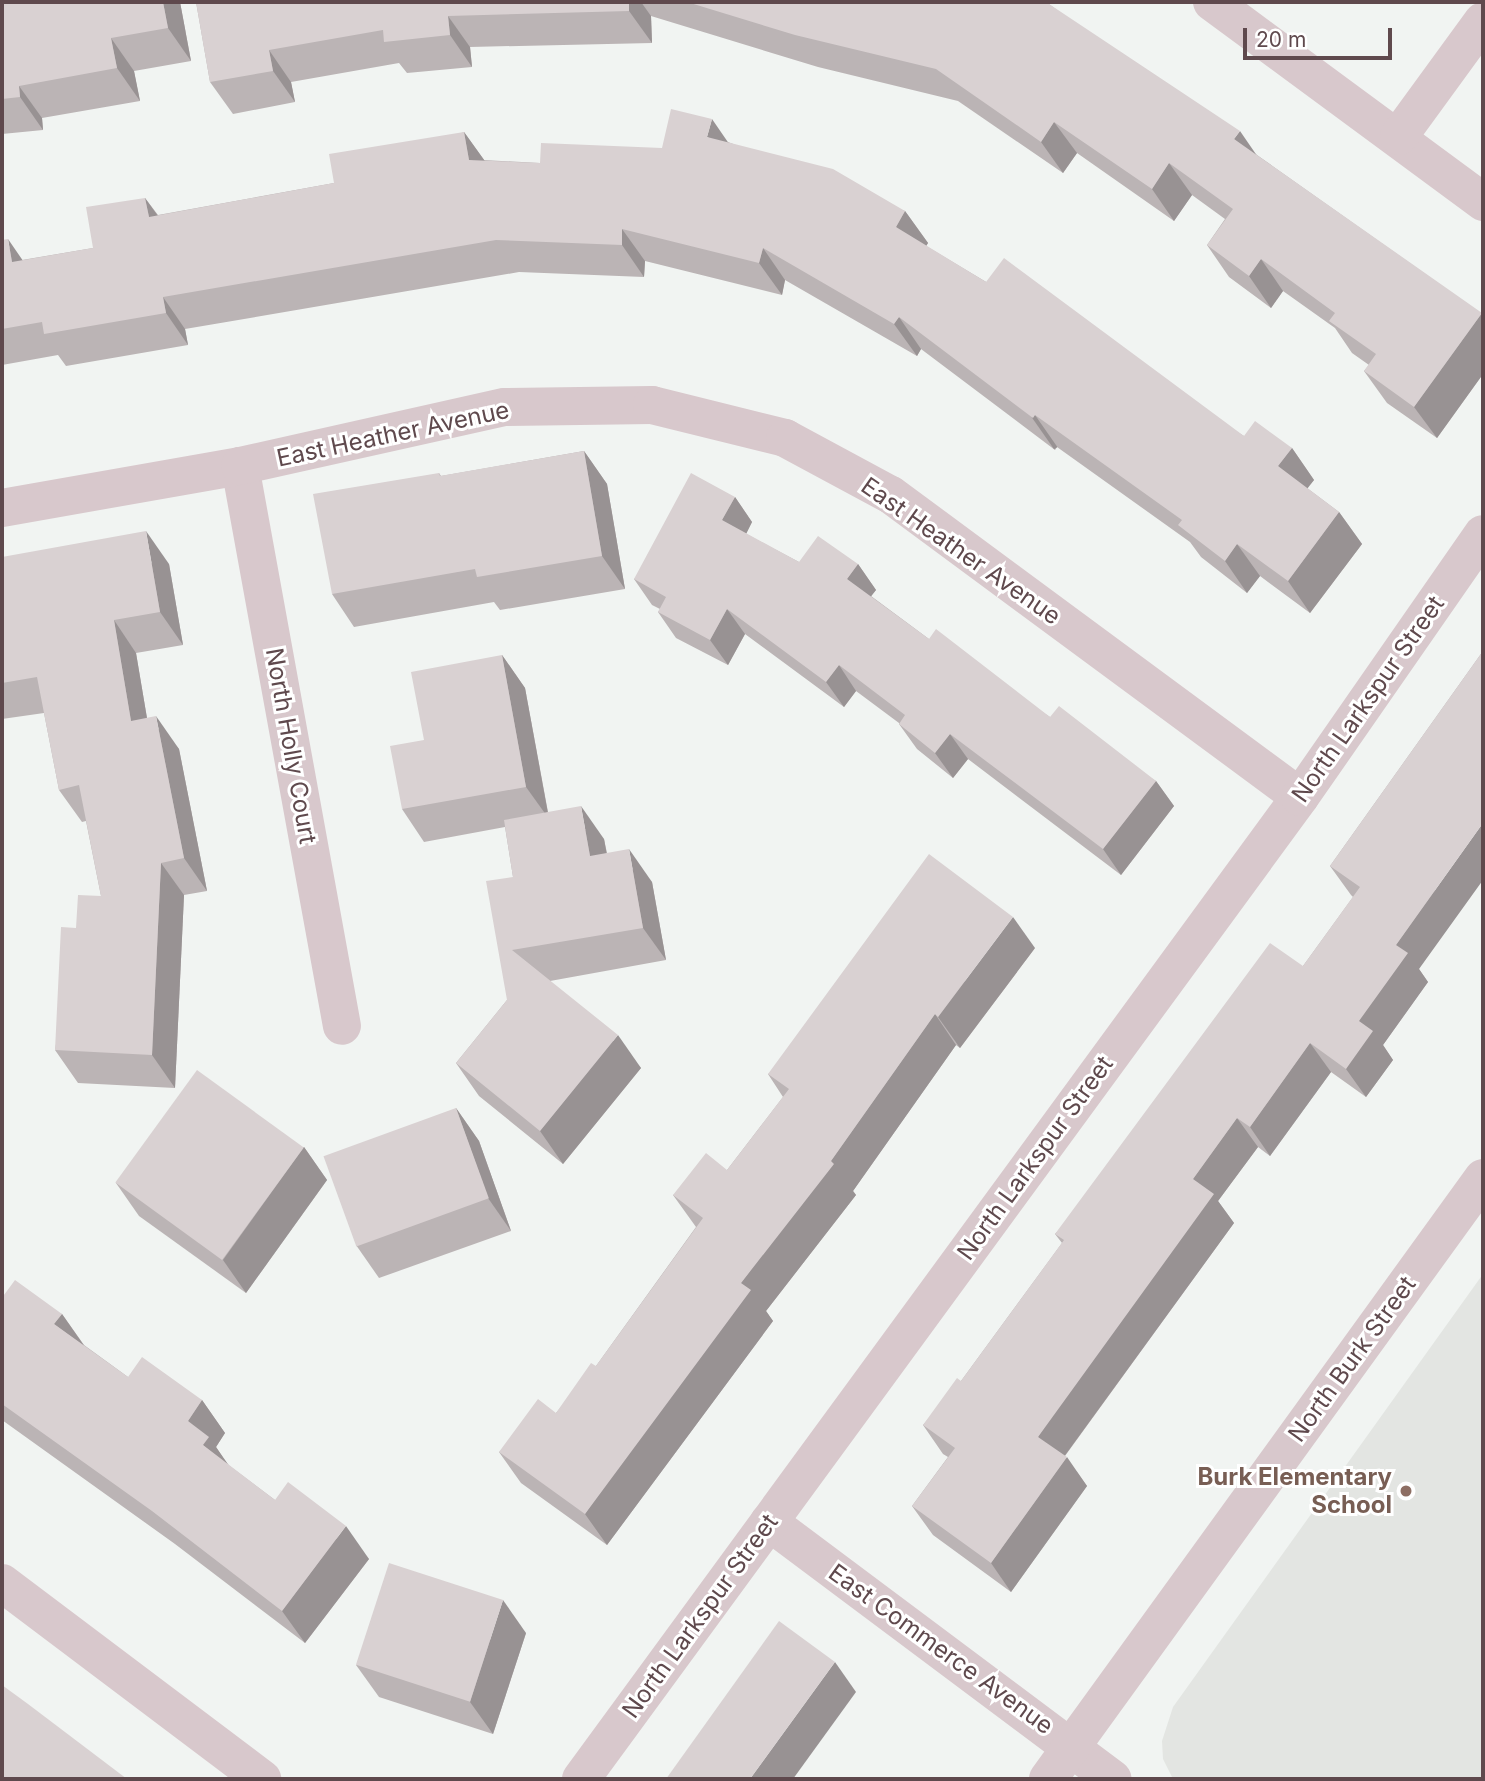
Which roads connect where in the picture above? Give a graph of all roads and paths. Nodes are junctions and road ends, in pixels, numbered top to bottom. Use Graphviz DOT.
graph roads {
  1 [pos="1212,2"];
  2 [pos="1483,21"];
  3 [pos="1399,136"];
  4 [pos="1483,202"];
  5 [pos="240,466"];
  6 [pos="2,508"];
  7 [pos="1483,534"];
  8 [pos="1300,797"];
  9 [pos="342,1027"];
  10 [pos="1483,1178"];
  11 [pos="769,1521"];
  12 [pos="2,1583"];
  13 [pos="1072,1746"];
  14 [pos="262,1779"];
  15 [pos="582,1779"];
  16 [pos="1048,1779"];
  17 [pos="1112,1779"];
  1 -- 3 [label="street"];
  2 -- 3 [label="street"];
  3 -- 4 [label="street"];
  5 -- 6 [label="street, East Heather Avenue"];
  5 -- 8 [label="street, East Heather Avenue"];
  5 -- 9 [label="street, North Holly Court"];
  7 -- 8 [label="street, North Larkspur Street"];
  8 -- 11 [label="street, North Larkspur Street"];
  10 -- 13 [label="street, North Burk Street"];
  11 -- 13 [label="street, East Commerce Avenue"];
  11 -- 15 [label="street, North Larkspur Street"];
  12 -- 14 [label="street"];
  13 -- 16 [label="street, North Burk Street"];
  13 -- 17 [label="street, East Commerce Avenue"];
}
